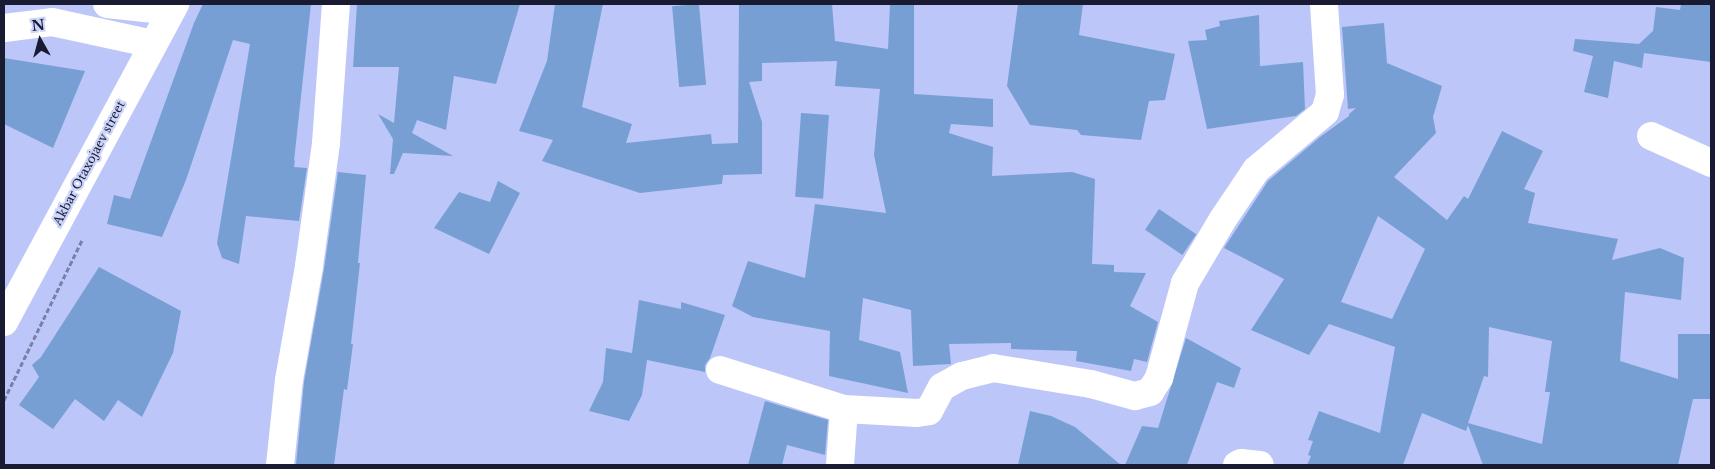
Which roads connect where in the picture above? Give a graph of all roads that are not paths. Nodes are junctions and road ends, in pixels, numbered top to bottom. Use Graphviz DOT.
graph roads {
  1 [pos="107,4"];
  2 [pos="336,4"];
  3 [pos="1324,4"];
  4 [pos="173,8"];
  5 [pos="4,28"];
  6 [pos="154,44"];
  7 [pos="1651,136"];
  8 [pos="1711,163"];
  9 [pos="4,322"];
  10 [pos="720,370"];
  11 [pos="844,409"];
  12 [pos="280,465"];
  13 [pos="840,465"];
  14 [pos="1237,465"];
  15 [pos="1260,465"];
  1 -- 4 [label="street"];
  2 -- 12 [label="street"];
  3 -- 11 [label="street"];
  4 -- 6 [label="street, Akbar Otaxojaev street"];
  5 -- 6 [label="street"];
  6 -- 9 [label="street, Akbar Otaxojaev street"];
  7 -- 8 [label="street"];
  10 -- 11 [label="street"];
  11 -- 13 [label="street"];
  14 -- 15 [label="street"];
}
